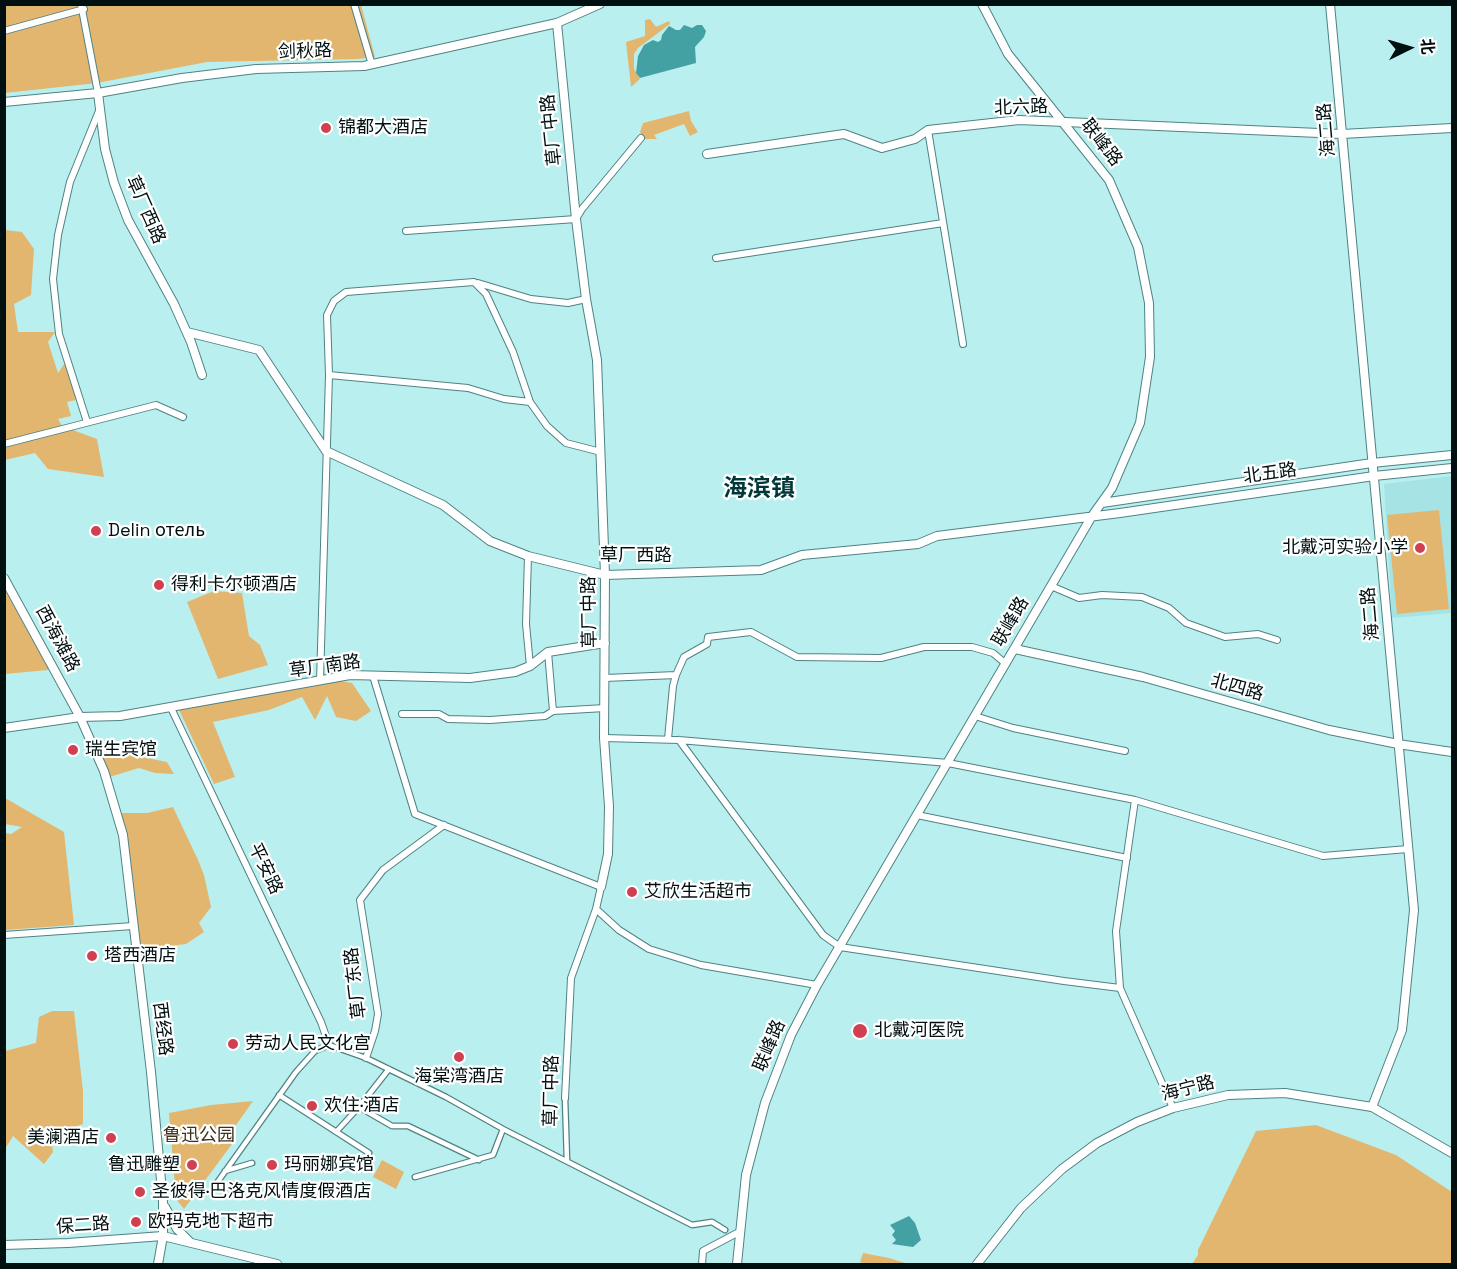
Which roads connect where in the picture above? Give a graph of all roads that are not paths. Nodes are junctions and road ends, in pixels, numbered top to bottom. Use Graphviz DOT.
graph roads {
  1 [pos="354,4"];
  2 [pos="600,4"];
  3 [pos="982,4"];
  4 [pos="1330,4"];
  5 [pos="82,7"];
  6 [pos="557,23"];
  7 [pos="4,31"];
  8 [pos="372,65"];
  9 [pos="98,93"];
  10 [pos="4,102"];
  11 [pos="100,108"];
  12 [pos="1064,122"];
  13 [pos="1452,128"];
  14 [pos="928,130"];
  15 [pos="1342,134"];
  16 [pos="641,138"];
  17 [pos="707,154"];
  18 [pos="576,219"];
  19 [pos="943,223"];
  20 [pos="406,231"];
  21 [pos="716,258"];
  22 [pos="474,282"];
  23 [pos="586,298"];
  24 [pos="187,332"];
  25 [pos="963,344"];
  26 [pos="202,375"];
  27 [pos="329,375"];
  28 [pos="530,402"];
  29 [pos="183,417"];
  30 [pos="87,422"];
  31 [pos="4,444"];
  32 [pos="326,451"];
  33 [pos="601,452"];
  34 [pos="1452,456"];
  35 [pos="1372,463"];
  36 [pos="1452,468"];
  37 [pos="1374,476"];
  38 [pos="1102,503"];
  39 [pos="1092,516"];
  40 [pos="528,555"];
  41 [pos="604,575"];
  42 [pos="4,578"];
  43 [pos="1051,586"];
  44 [pos="1277,640"];
  45 [pos="605,643"];
  46 [pos="1015,649"];
  47 [pos="548,652"];
  48 [pos="1006,664"];
  49 [pos="530,666"];
  50 [pos="676,675"];
  51 [pos="373,676"];
  52 [pos="605,678"];
  53 [pos="320,681"];
  54 [pos="171,708"];
  55 [pos="605,708"];
  56 [pos="553,711"];
  57 [pos="402,714"];
  58 [pos="975,716"];
  59 [pos="80,717"];
  60 [pos="4,728"];
  61 [pos="604,738"];
  62 [pos="668,739"];
  63 [pos="679,740"];
  64 [pos="1398,744"];
  65 [pos="1125,751"];
  66 [pos="1452,752"];
  67 [pos="948,763"];
  68 [pos="1135,800"];
  69 [pos="917,815"];
  70 [pos="444,825"];
  71 [pos="1408,849"];
  72 [pos="1127,858"];
  73 [pos="601,887"];
  74 [pos="596,909"];
  75 [pos="133,926"];
  76 [pos="4,935"];
  77 [pos="840,947"];
  78 [pos="818,985"];
  79 [pos="1120,988"];
  80 [pos="329,1046"];
  81 [pos="366,1059"];
  82 [pos="389,1069"];
  83 [pos="279,1095"];
  84 [pos="565,1098"];
  85 [pos="359,1107"];
  86 [pos="1372,1107"];
  87 [pos="1173,1108"];
  88 [pos="504,1129"];
  89 [pos="336,1132"];
  90 [pos="1452,1153"];
  91 [pos="369,1154"];
  92 [pos="479,1160"];
  93 [pos="567,1161"];
  94 [pos="252,1163"];
  95 [pos="225,1171"];
  96 [pos="415,1177"];
  97 [pos="214,1187"];
  98 [pos="163,1202"];
  99 [pos="725,1230"];
  100 [pos="739,1232"];
  101 [pos="163,1236"];
  102 [pos="190,1243"];
  103 [pos="4,1245"];
  104 [pos="158,1264"];
  105 [pos="277,1264"];
  106 [pos="702,1264"];
  107 [pos="737,1264"];
  108 [pos="977,1264"];
  1 -- 8 [label="street"];
  2 -- 6 [label="main road, 剑秋路"];
  3 -- 12 [label="main road, 联峰路"];
  4 -- 15 [label="street, 海二路"];
  5 -- 7 [label="street"];
  5 -- 9 [label="street"];
  6 -- 8 [label="main road, 剑秋路"];
  6 -- 18 [label="street, 草厂中路"];
  8 -- 9 [label="main road, 剑秋路"];
  9 -- 10 [label="main road, 剑秋路"];
  9 -- 11 [label="main road, 草厂西路"];
  11 -- 24 [label="main road, 草厂西路"];
  11 -- 30 [label="street"];
  12 -- 14 [label="street, 北六路"];
  12 -- 15 [label="street, 北六路"];
  12 -- 38 [label="main road, 联峰路"];
  13 -- 15 [label="street, 北六路"];
  14 -- 17 [label="street, 北六路"];
  14 -- 19 [label="street"];
  15 -- 35 [label="street, 海二路"];
  16 -- 18 [label="street"];
  18 -- 20 [label="street"];
  18 -- 23 [label="street, 草厂中路"];
  19 -- 21 [label="street"];
  19 -- 25 [label="street"];
  22 -- 23 [label="street"];
  22 -- 27 [label="street"];
  22 -- 28 [label="street"];
  23 -- 33 [label="street, 草厂中路"];
  24 -- 26 [label="main road, 草厂西路"];
  24 -- 32 [label="main road"];
  27 -- 28 [label="street"];
  27 -- 32 [label="street"];
  28 -- 33 [label="street"];
  29 -- 30 [label="street"];
  30 -- 31 [label="street"];
  32 -- 40 [label="main road, 草厂西路"];
  32 -- 53 [label="street"];
  33 -- 41 [label="street, 草厂中路"];
  34 -- 35 [label="main road, 北五路"];
  35 -- 37 [label="street, 海二路"];
  35 -- 38 [label="main road, 北五路"];
  36 -- 37 [label="main road, 北五路"];
  37 -- 39 [label="main road, 北五路"];
  37 -- 64 [label="street, 海二路"];
  38 -- 39 [label="main road, 联峰路"];
  39 -- 41 [label="main road, 草厂西路"];
  39 -- 43 [label="main road, 联峰路"];
  40 -- 41 [label="main road, 草厂西路"];
  40 -- 49 [label="street"];
  41 -- 45 [label="street, 草厂中路"];
  42 -- 59 [label="main road, 西海滩路"];
  43 -- 44 [label="street"];
  43 -- 46 [label="main road, 联峰路"];
  45 -- 47 [label="street, 草厂南路"];
  45 -- 52 [label="street, 草厂中路"];
  46 -- 48 [label="main road, 联峰路"];
  46 -- 64 [label="street, 北四路"];
  47 -- 49 [label="street, 草厂南路"];
  47 -- 56 [label="street"];
  48 -- 50 [label="street"];
  48 -- 58 [label="main road, 联峰路"];
  49 -- 51 [label="street, 草厂南路"];
  50 -- 52 [label="street"];
  50 -- 62 [label="street"];
  51 -- 53 [label="street, 草厂南路"];
  51 -- 70 [label="street"];
  52 -- 55 [label="street, 草厂中路"];
  53 -- 54 [label="street, 草厂南路"];
  54 -- 59 [label="street, 草厂南路"];
  54 -- 80 [label="street, 平安路"];
  55 -- 56 [label="street"];
  55 -- 61 [label="street, 草厂中路"];
  56 -- 57 [label="street"];
  58 -- 65 [label="street"];
  58 -- 67 [label="main road, 联峰路"];
  59 -- 60 [label="main road"];
  59 -- 75 [label="main road, 西经路"];
  61 -- 62 [label="street"];
  61 -- 73 [label="street, 草厂中路"];
  62 -- 63 [label="street"];
  63 -- 67 [label="street"];
  63 -- 77 [label="street"];
  64 -- 66 [label="street, 北四路"];
  64 -- 71 [label="street, 海二路"];
  67 -- 68 [label="street"];
  67 -- 69 [label="main road, 联峰路"];
  68 -- 71 [label="street"];
  68 -- 72 [label="street"];
  69 -- 72 [label="street"];
  69 -- 77 [label="main road, 联峰路"];
  70 -- 73 [label="street"];
  70 -- 81 [label="street, 草厂东路"];
  71 -- 86 [label="street, 海二路"];
  72 -- 79 [label="street"];
  73 -- 74 [label="street, 草厂中路"];
  74 -- 78 [label="street"];
  74 -- 84 [label="street, 草厂中路"];
  75 -- 76 [label="street"];
  75 -- 98 [label="main road, 西经路"];
  77 -- 78 [label="main road, 联峰路"];
  77 -- 79 [label="street"];
  78 -- 100 [label="main road, 联峰路"];
  79 -- 87 [label="street"];
  80 -- 81 [label="street"];
  80 -- 83 [label="street"];
  81 -- 82 [label="street"];
  82 -- 85 [label="street"];
  82 -- 88 [label="street"];
  83 -- 89 [label="street"];
  83 -- 95 [label="street"];
  84 -- 93 [label="street, 草厂中路"];
  85 -- 89 [label="street"];
  85 -- 92 [label="street"];
  86 -- 87 [label="main road, 海宁路"];
  86 -- 90 [label="main road, 海宁路"];
  87 -- 108 [label="main road, 海宁路"];
  88 -- 92 [label="street"];
  88 -- 93 [label="street"];
  89 -- 91 [label="street"];
  92 -- 96 [label="street"];
  93 -- 99 [label="street"];
  94 -- 95 [label="street"];
  95 -- 97 [label="street"];
  98 -- 101 [label="main road, 西经路"];
  98 -- 102 [label="main road"];
  100 -- 106 [label="street"];
  100 -- 107 [label="main road, 联峰路"];
  101 -- 102 [label="main road"];
  101 -- 103 [label="street, 保二路"];
  101 -- 104 [label="main road, 西经路"];
  102 -- 105 [label="main road"];
}
